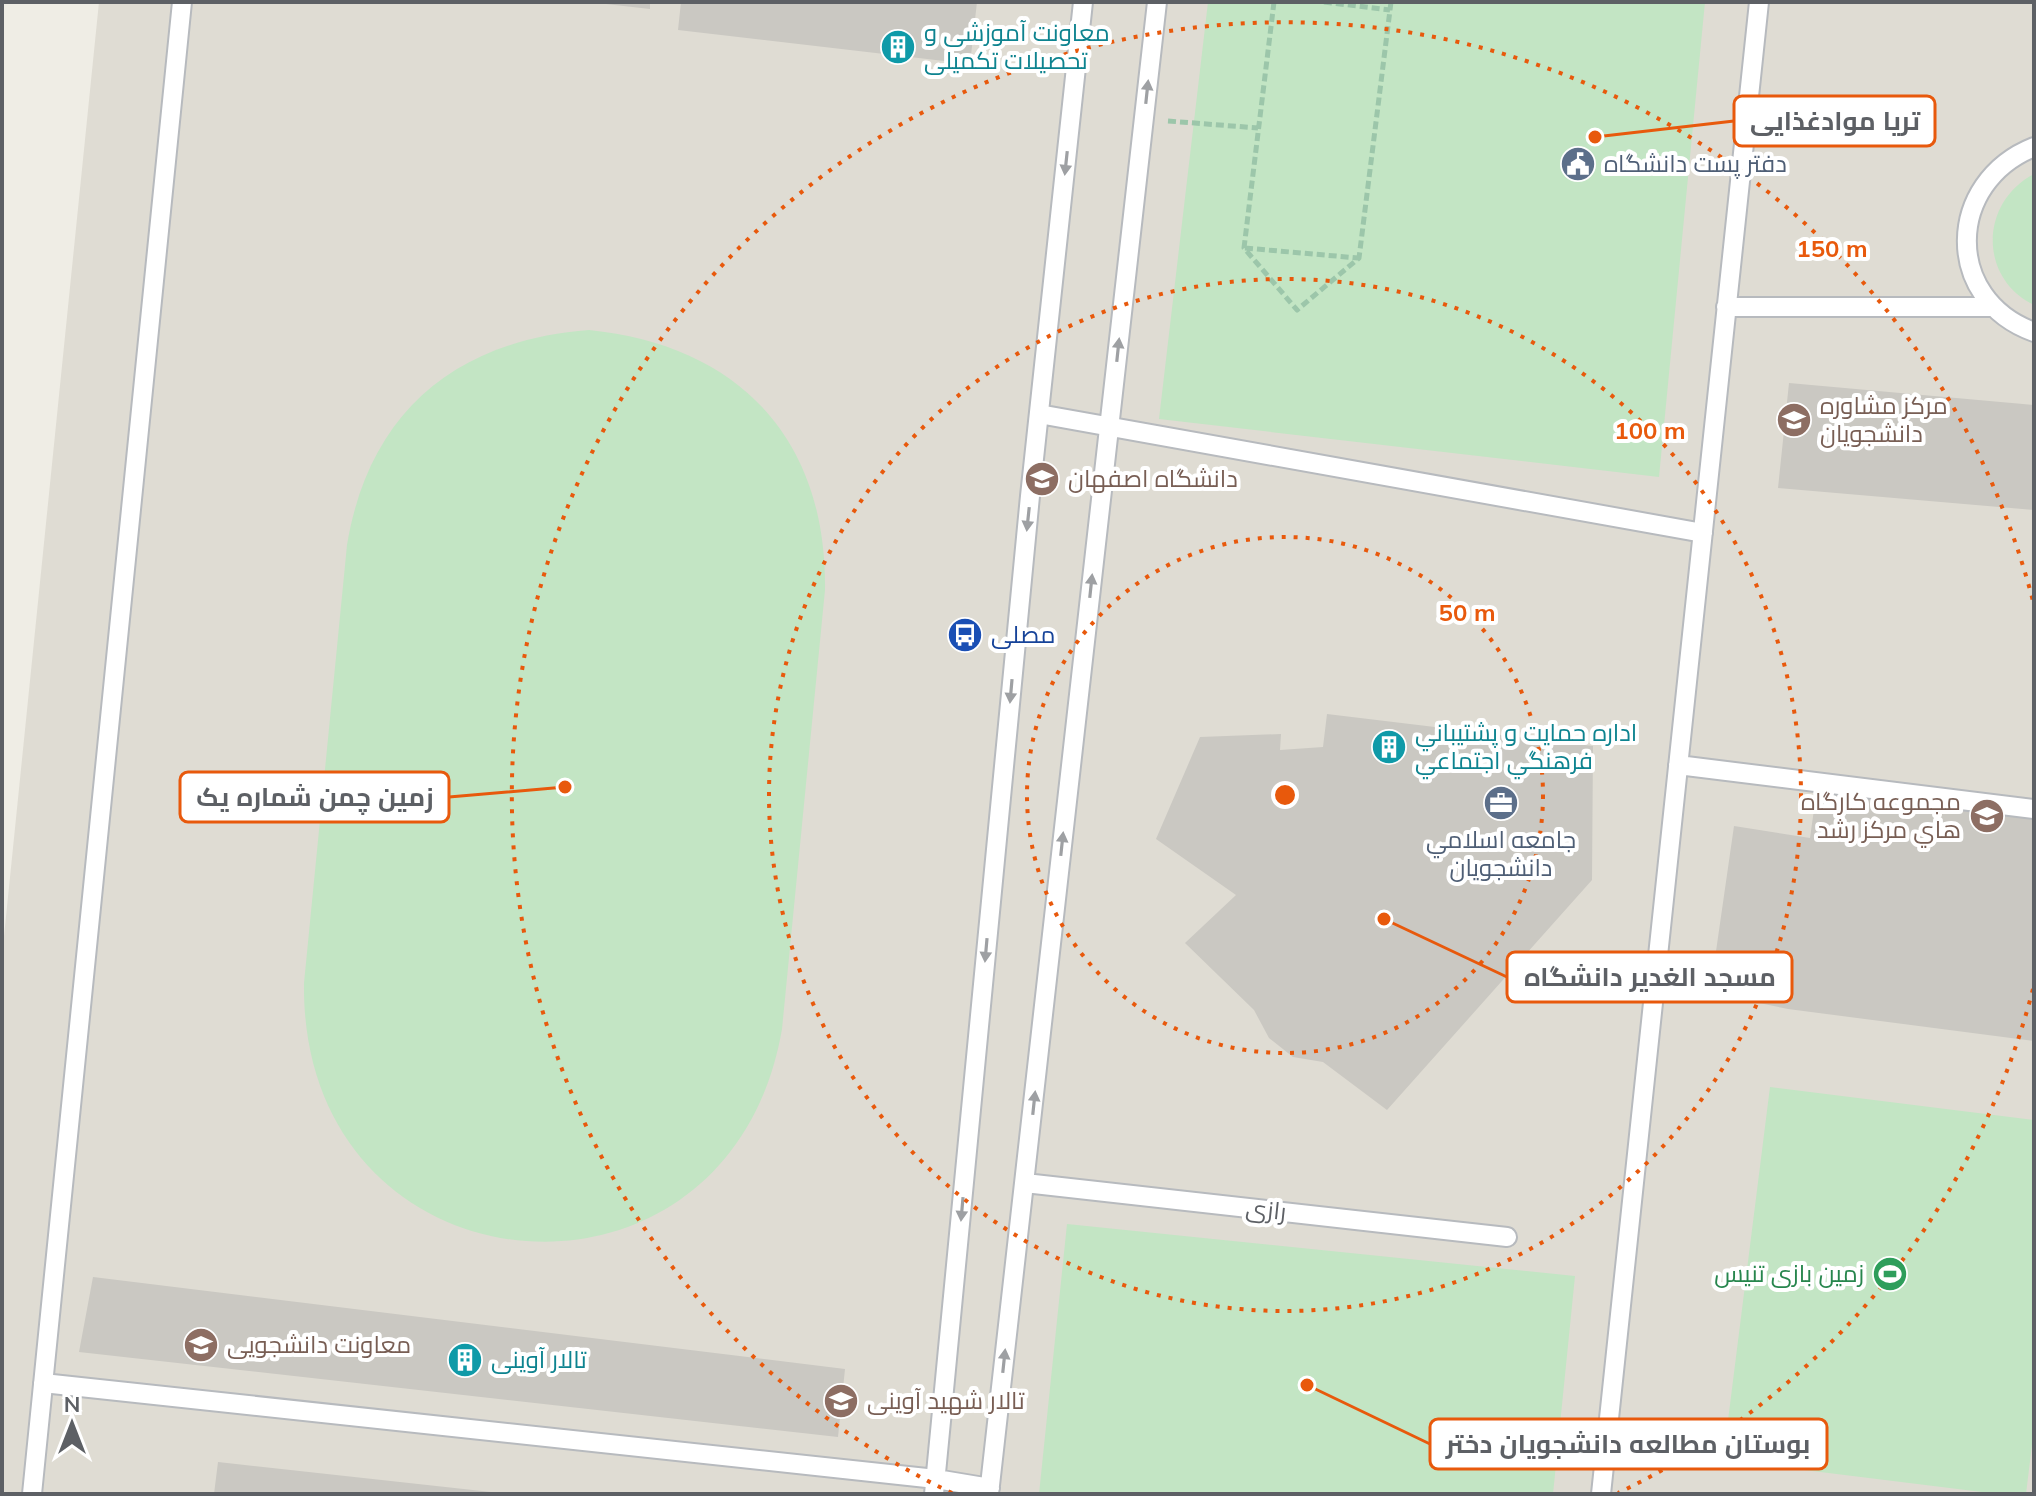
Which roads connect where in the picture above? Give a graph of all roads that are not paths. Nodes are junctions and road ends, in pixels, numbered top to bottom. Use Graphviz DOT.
graph roads {
  1 [pos="182,2"];
  2 [pos="1083,2"];
  3 [pos="1157,2"];
  4 [pos="1759,2"];
  5 [pos="2034,147"];
  6 [pos="1726,307"];
  7 [pos="1993,307"];
  8 [pos="2034,332"];
  9 [pos="1039,414"];
  10 [pos="1109,428"];
  11 [pos="1703,533"];
  12 [pos="1678,765"];
  13 [pos="2034,809"];
  14 [pos="1025,1183"];
  15 [pos="1507,1237"];
  16 [pos="43,1383"];
  17 [pos="935,1486"];
  18 [pos="989,1491"];
  19 [pos="32,1494"];
  20 [pos="1601,1494"];
  1 -- 16 [label="lane"];
  2 -- 9 [label="lane, one-way"];
  10 -- 3 [label="lane, one-way"];
  4 -- 6 [label="lane"];
  5 -- 7 [label="lane"];
  6 -- 7 [label="lane"];
  6 -- 11 [label="lane"];
  7 -- 8 [label="lane"];
  9 -- 10 [label="lane"];
  9 -- 17 [label="lane, one-way"];
  10 -- 11 [label="lane"];
  14 -- 10 [label="lane, one-way"];
  11 -- 12 [label="lane"];
  12 -- 13 [label="lane"];
  12 -- 20 [label="lane"];
  14 -- 15 [label="lane, رازی"];
  18 -- 14 [label="lane, one-way"];
  16 -- 17 [label="lane"];
  16 -- 19 [label="lane"];
  17 -- 18 [label="lane"];
}
